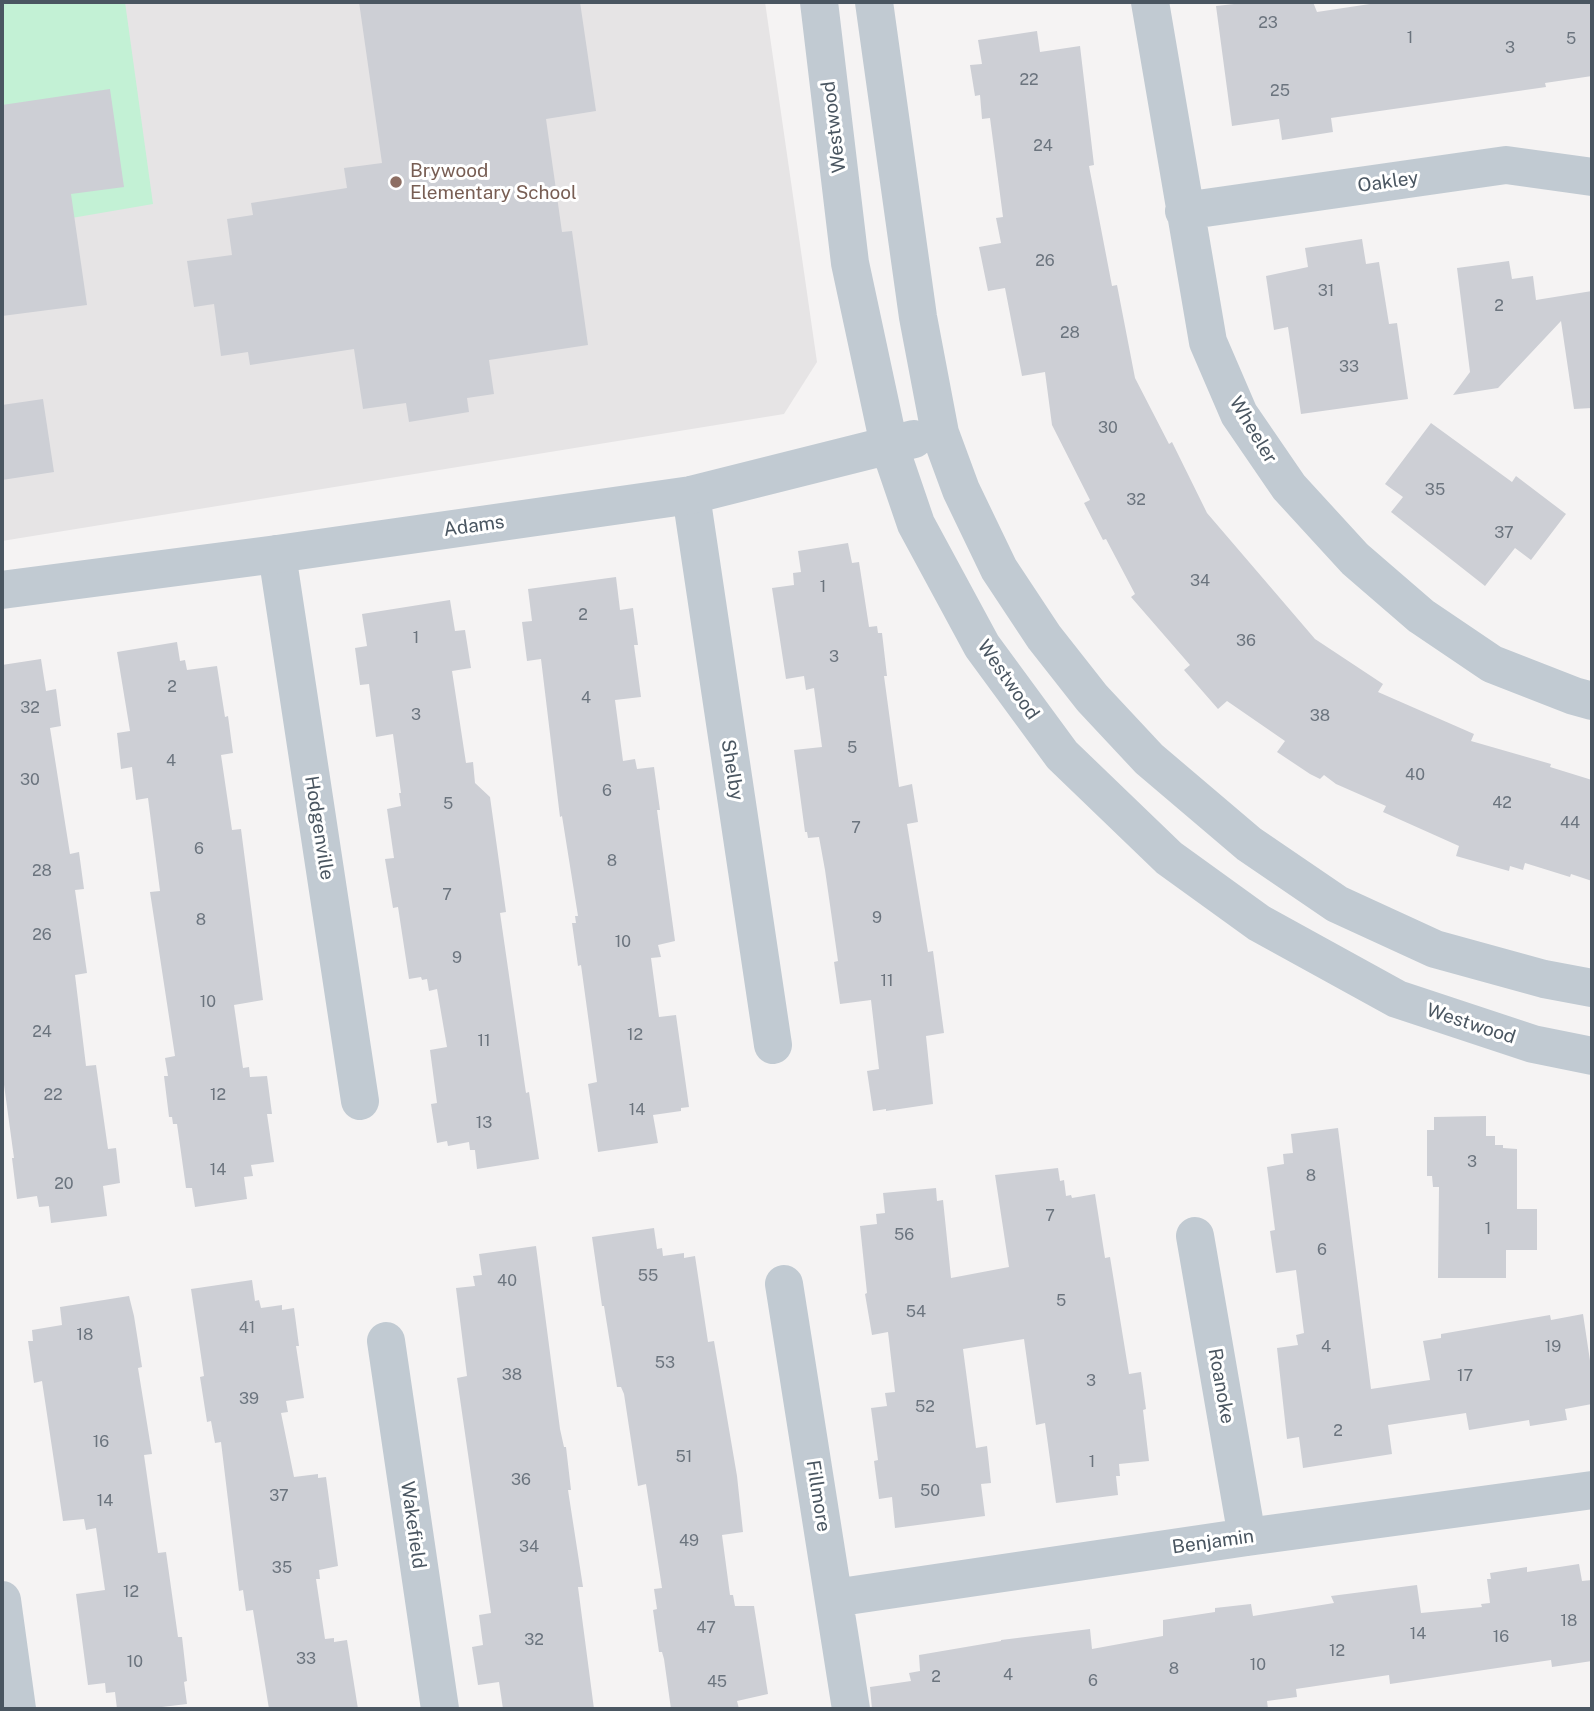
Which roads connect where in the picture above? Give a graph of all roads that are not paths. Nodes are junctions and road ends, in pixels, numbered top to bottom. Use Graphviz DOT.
graph roads {
  1 [pos="819,2"];
  2 [pos="874,2"];
  3 [pos="1150,2"];
  4 [pos="1592,177"];
  5 [pos="1184,211"];
  6 [pos="940,433"];
  7 [pos="889,445"];
  8 [pos="691,495"];
  9 [pos="277,554"];
  10 [pos="2,590"];
  11 [pos="1592,701"];
  12 [pos="1592,988"];
  13 [pos="773,1045"];
  14 [pos="1592,1056"];
  15 [pos="360,1101"];
  16 [pos="1195,1236"];
  17 [pos="784,1284"];
  18 [pos="386,1341"];
  19 [pos="1592,1490"];
  20 [pos="1247,1537"];
  21 [pos="834,1598"];
  22 [pos="2,1600"];
  23 [pos="17,1709"];
  24 [pos="440,1709"];
  25 [pos="851,1709"];
  1 -- 7 [label="street, Westwood"];
  2 -- 6 [label="street"];
  3 -- 5 [label="street, Wheeler"];
  4 -- 5 [label="street, Oakley"];
  5 -- 11 [label="street, Wheeler"];
  6 -- 7 [label="street, Adams"];
  6 -- 12 [label="street"];
  7 -- 8 [label="street, Adams"];
  7 -- 14 [label="street, Westwood"];
  8 -- 9 [label="street, Adams"];
  8 -- 13 [label="street, Shelby"];
  9 -- 10 [label="street, Adams"];
  9 -- 15 [label="street, Hodgenville"];
  16 -- 20 [label="street, Roanoke"];
  17 -- 21 [label="street, Fillmore"];
  18 -- 24 [label="street, Wakefield"];
  19 -- 20 [label="street, Benjamin"];
  20 -- 21 [label="street, Benjamin"];
  21 -- 25 [label="street, Fillmore"];
  22 -- 23 [label="street"];
}
